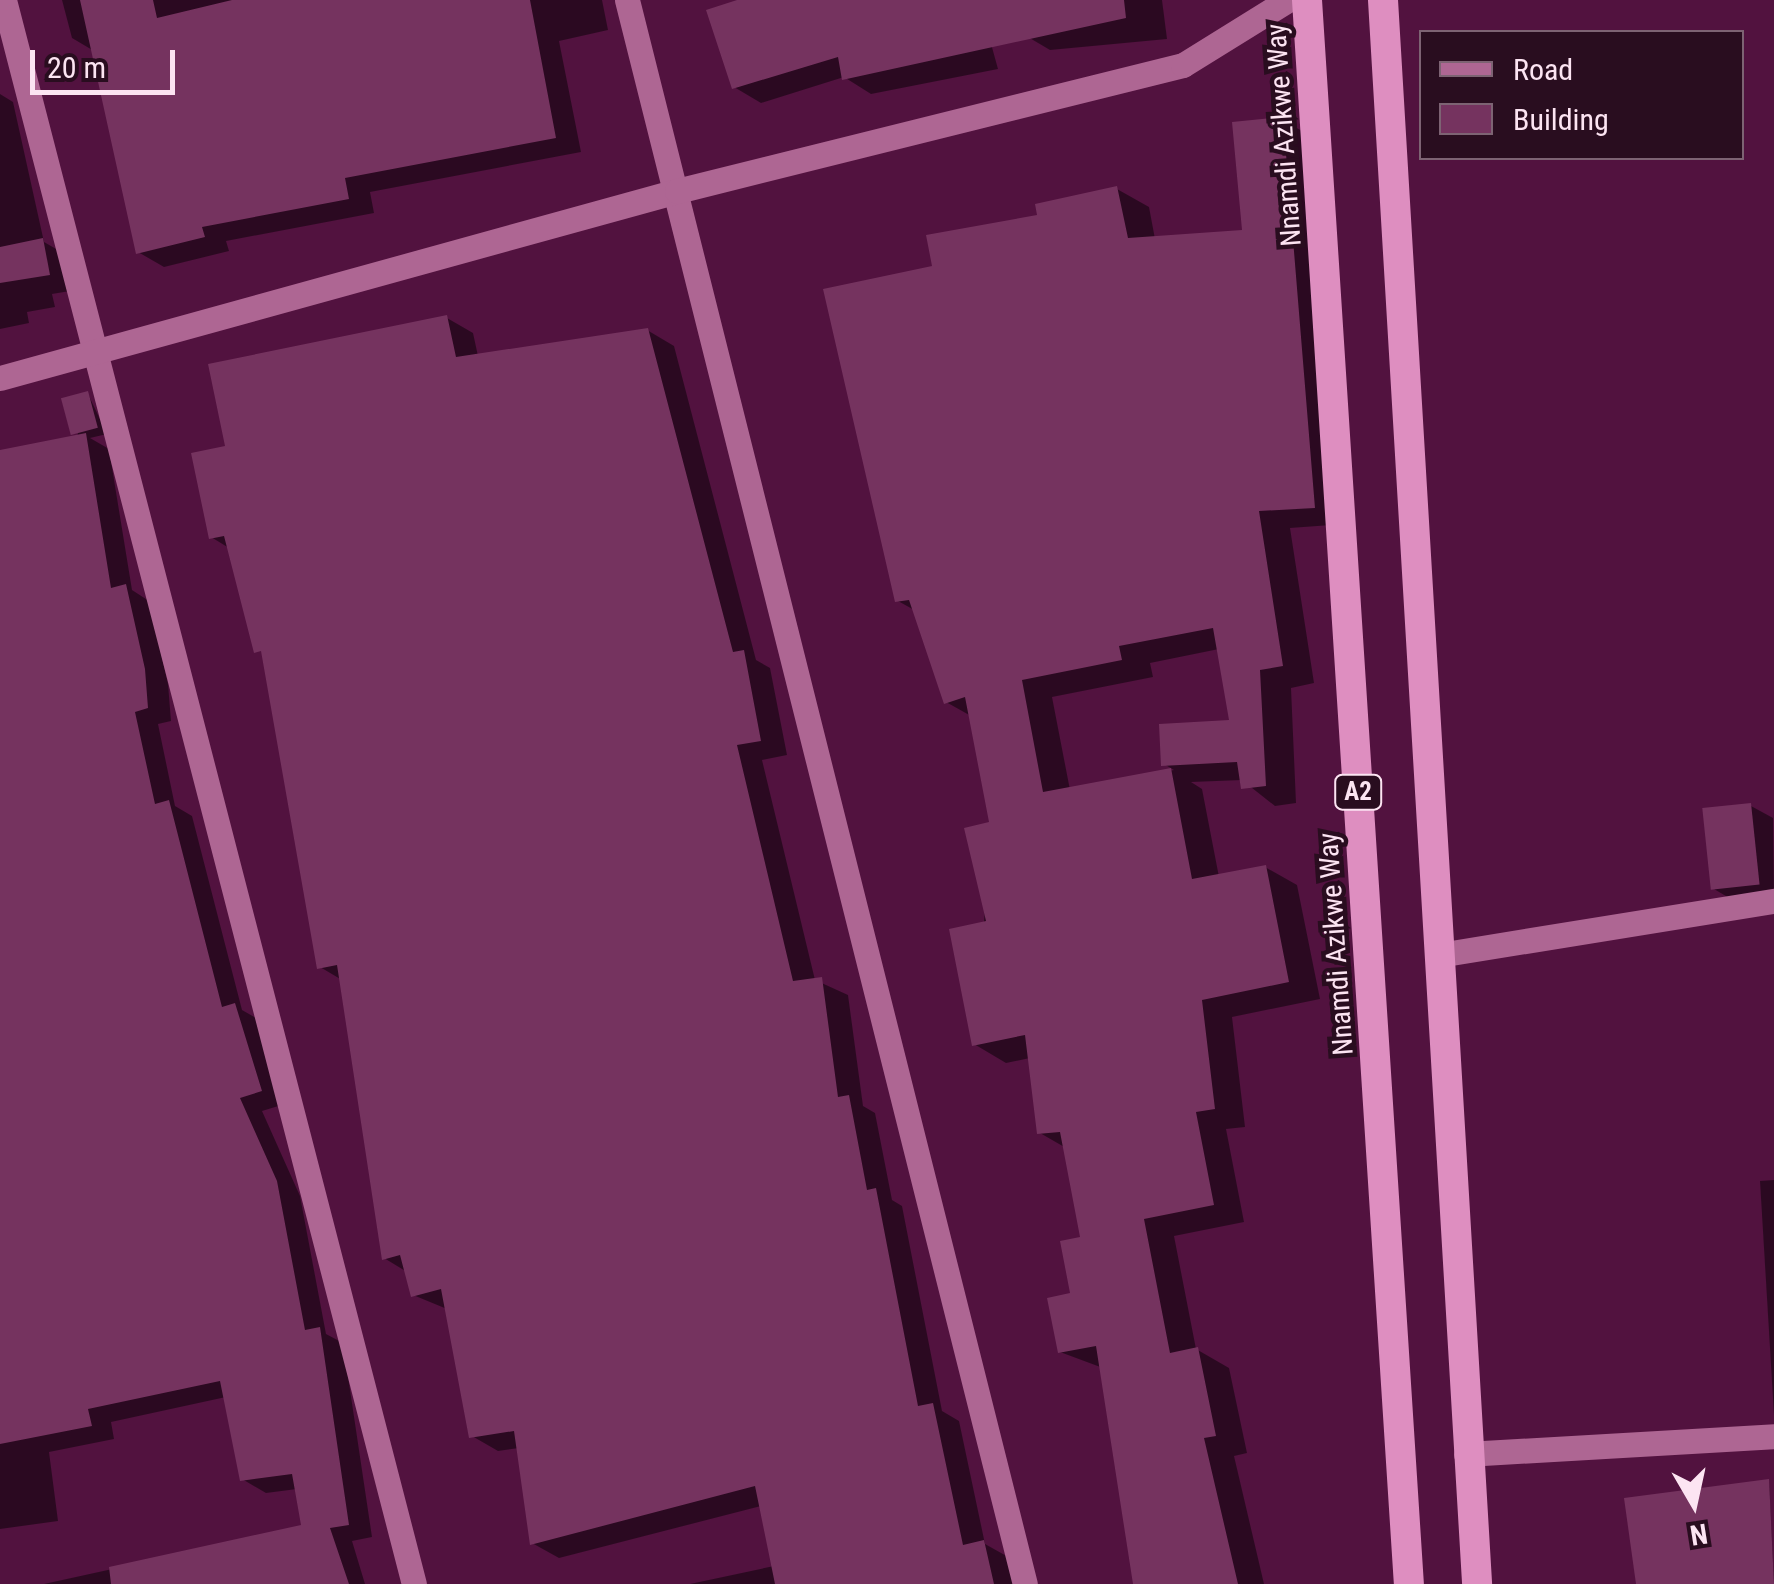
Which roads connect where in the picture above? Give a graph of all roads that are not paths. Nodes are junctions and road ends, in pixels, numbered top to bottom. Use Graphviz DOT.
graph roads {
  1 [pos="4,0"];
  2 [pos="627,0"];
  3 [pos="1288,0"];
  4 [pos="1308,0"];
  5 [pos="1382,0"];
  6 [pos="678,192"];
  7 [pos="100,352"];
  8 [pos="0,378"];
  9 [pos="1774,901"];
  10 [pos="1446,954"];
  11 [pos="1774,1436"];
  12 [pos="1466,1454"];
  13 [pos="414,1584"];
  14 [pos="1025,1584"];
  15 [pos="1409,1584"];
  16 [pos="1477,1584"];
  1 -- 7 [label="street"];
  2 -- 6 [label="street"];
  3 -- 6 [label="street"];
  4 -- 15 [label="highway, Nnamdi Azikwe Way / A2"];
  5 -- 10 [label="highway"];
  6 -- 7 [label="street"];
  6 -- 14 [label="street"];
  7 -- 8 [label="street"];
  7 -- 13 [label="street"];
  9 -- 10 [label="street"];
  10 -- 12 [label="highway"];
  11 -- 12 [label="street"];
  12 -- 16 [label="highway"];
}
